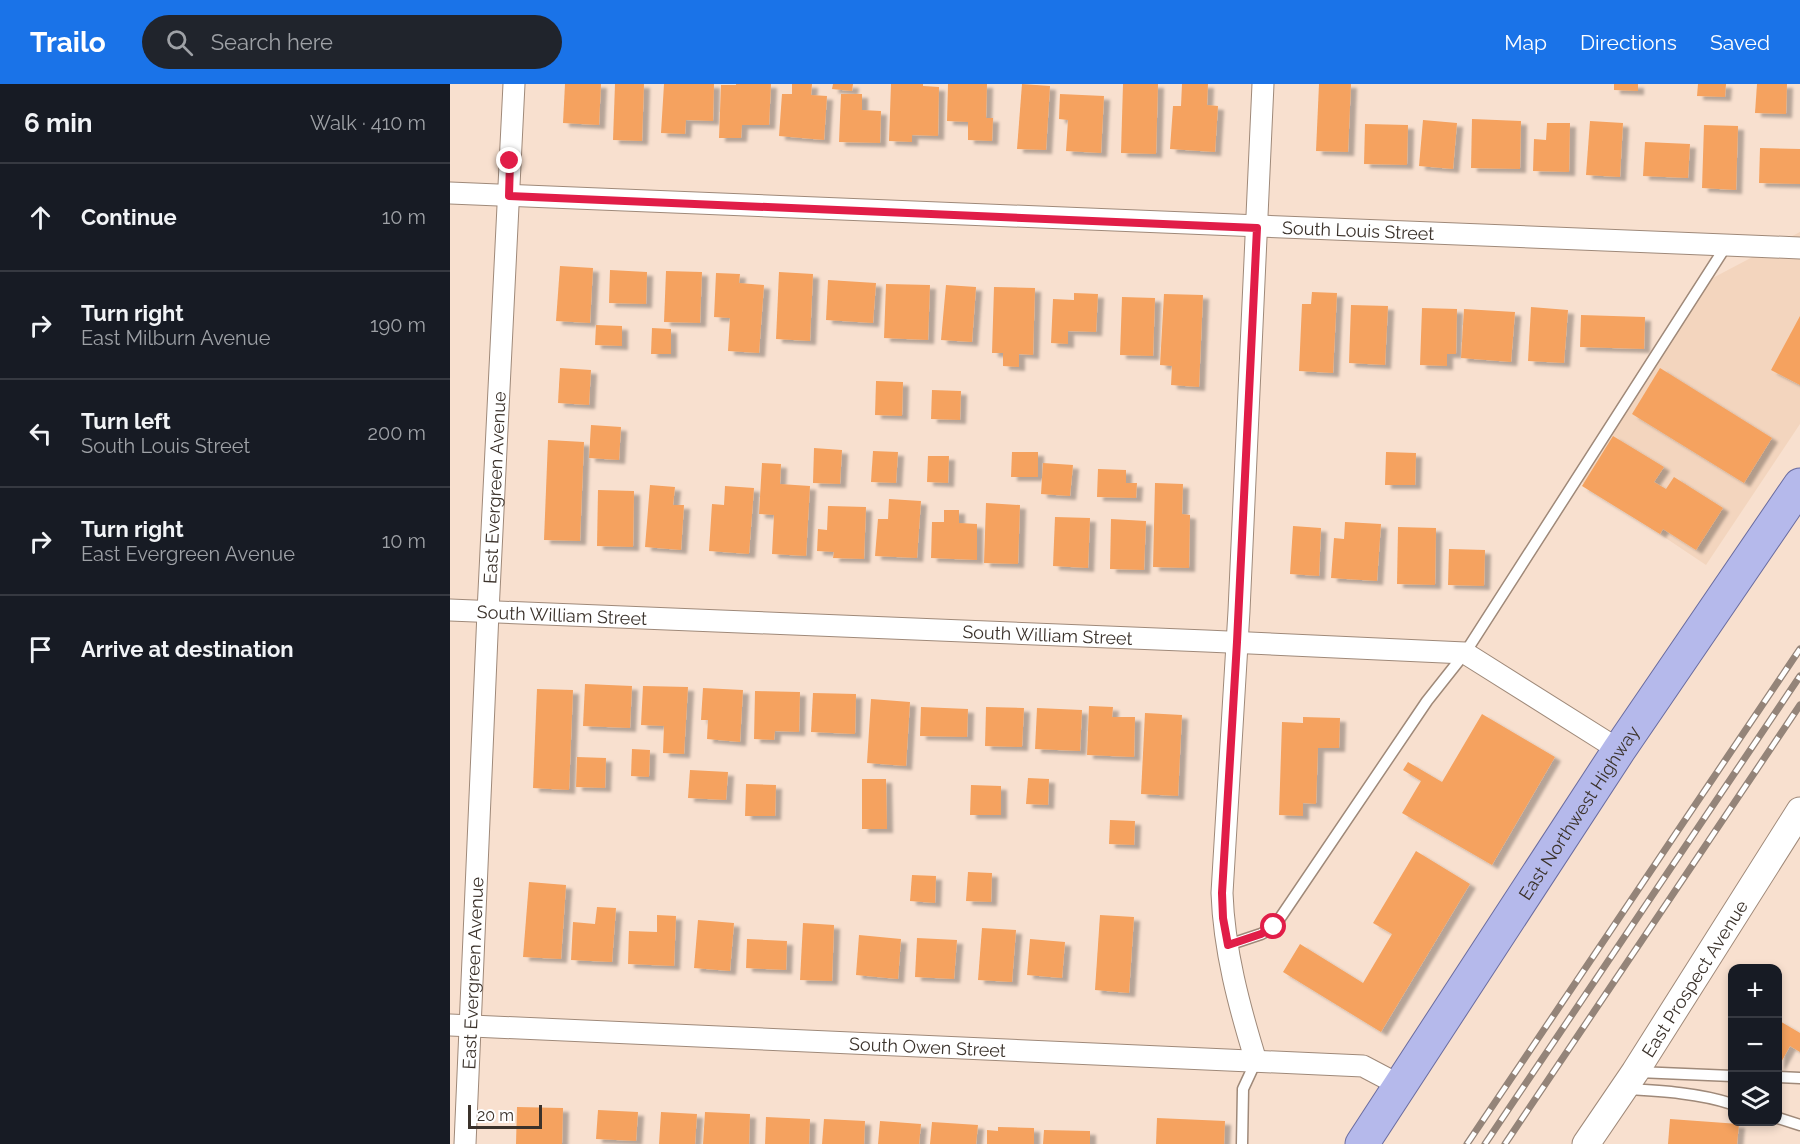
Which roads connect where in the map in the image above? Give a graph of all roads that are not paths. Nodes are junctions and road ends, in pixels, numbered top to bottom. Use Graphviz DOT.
graph roads {
  1 [pos="514,84"];
  2 [pos="1263,84"];
  3 [pos="450,193"];
  4 [pos="509,196"];
  5 [pos="1257,228"];
  6 [pos="1726,246"];
  7 [pos="1800,248"];
  8 [pos="1800,485"];
  9 [pos="450,610"];
  10 [pos="488,612"];
  11 [pos="1237,642"];
  12 [pos="1465,653"];
  13 [pos="1618,750"];
  14 [pos="1800,811"];
  15 [pos="1228,945"];
  16 [pos="460,1025"];
  17 [pos="1257,1061"];
  18 [pos="1728,1076"];
  19 [pos="1782,1077"];
  20 [pos="1800,1078"];
  21 [pos="1629,1080"];
  22 [pos="1401,1086"];
  23 [pos="1728,1103"];
  24 [pos="1782,1119"];
  25 [pos="1800,1125"];
  26 [pos="465,1144"];
  27 [pos="1242,1144"];
  28 [pos="1362,1144"];
  29 [pos="1586,1144"];
  1 -- 4 [label="street, East Evergreen Avenue"];
  2 -- 5 [label="street"];
  3 -- 4 [label="street, South Louis Street"];
  4 -- 5 [label="street, South Louis Street"];
  4 -- 10 [label="street, East Evergreen Avenue"];
  5 -- 6 [label="street, South Louis Street"];
  5 -- 11 [label="street"];
  6 -- 7 [label="street, South Louis Street"];
  6 -- 12 [label="lane"];
  8 -- 13 [label="main road, East Northwest Highway"];
  9 -- 10 [label="street, South William Street"];
  10 -- 11 [label="street, South William Street"];
  10 -- 16 [label="street, East Evergreen Avenue"];
  11 -- 12 [label="street, South William Street"];
  11 -- 15 [label="street"];
  12 -- 13 [label="street, South William Street"];
  12 -- 15 [label="lane"];
  13 -- 22 [label="main road, East Northwest Highway"];
  14 -- 21 [label="street, East Prospect Avenue"];
  15 -- 17 [label="street"];
  16 -- 17 [label="street, South Owen Street"];
  16 -- 26 [label="street, East Evergreen Avenue"];
  17 -- 22 [label="street, South Owen Street"];
  17 -- 27 [label="lane"];
  18 -- 21 [label="lane"];
  19 -- 20 [label="lane"];
  21 -- 23 [label="lane"];
  21 -- 29 [label="street, East Prospect Avenue"];
  22 -- 28 [label="main road, East Northwest Highway"];
  24 -- 25 [label="lane"];
}
